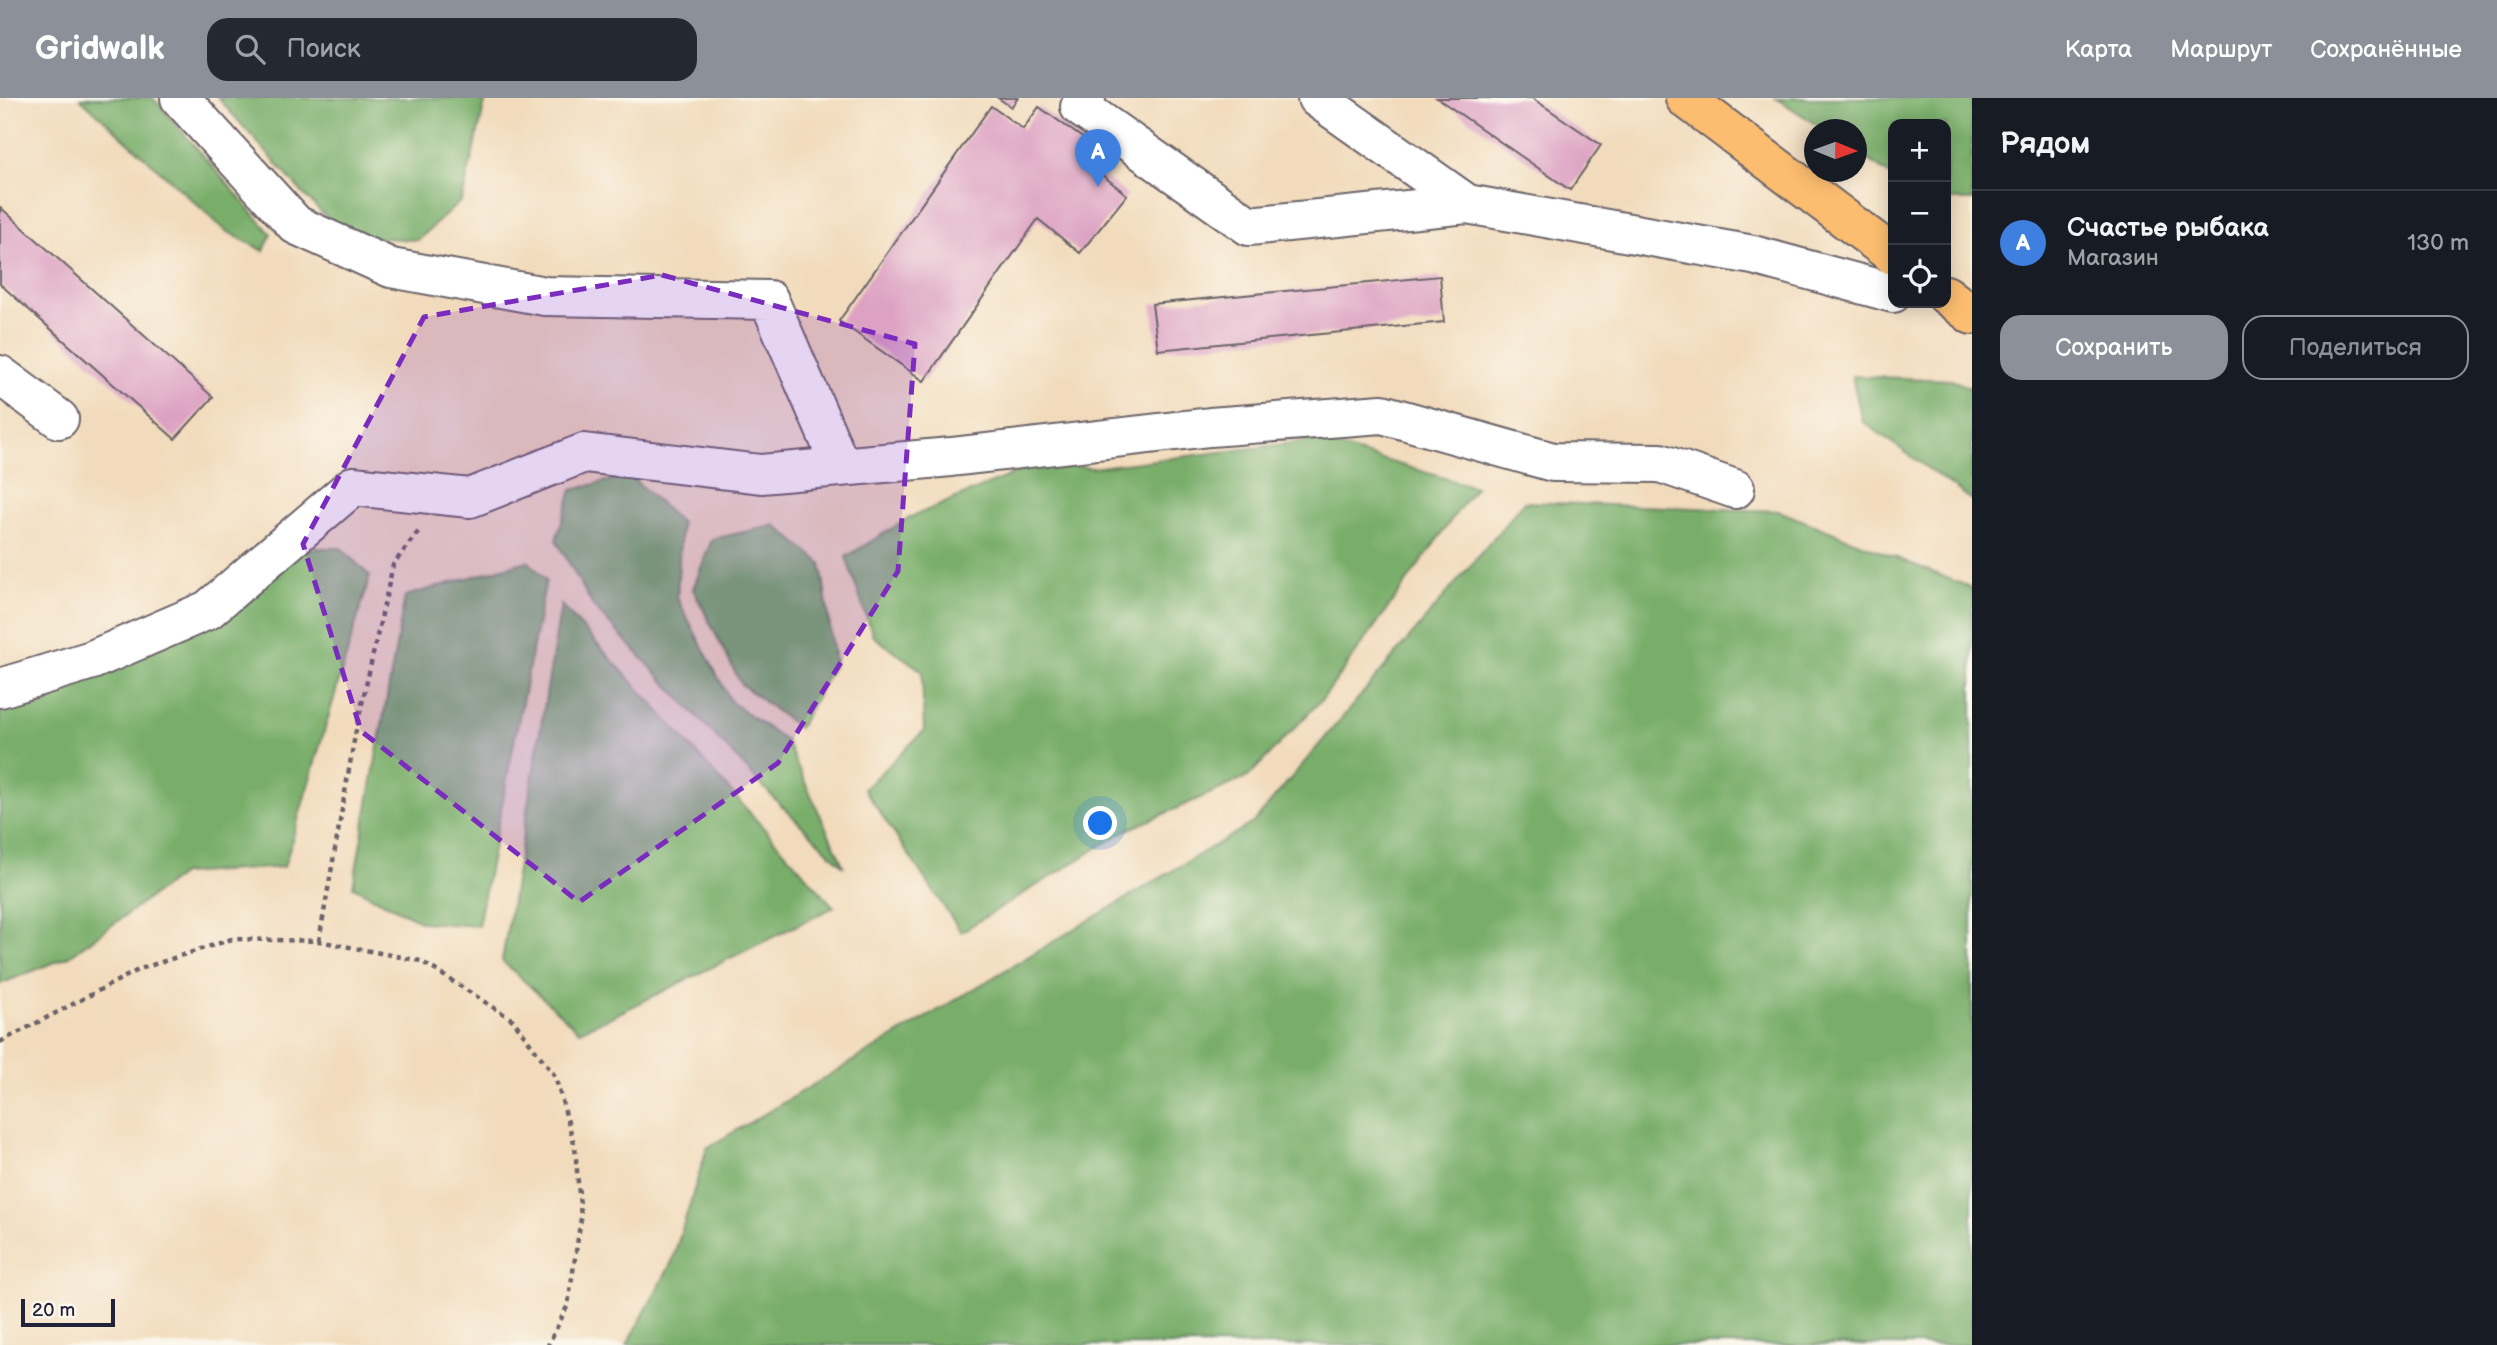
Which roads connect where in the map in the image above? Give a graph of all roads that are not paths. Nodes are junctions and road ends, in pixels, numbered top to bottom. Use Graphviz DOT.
graph roads {
  1 [pos="180,98"];
  2 [pos="1086,98"];
  3 [pos="1317,98"];
  4 [pos="1685,98"];
  5 [pos="1466,204"];
  6 [pos="1888,251"];
  7 [pos="1888,292"];
  8 [pos="1951,299"];
  9 [pos="1949,308"];
  10 [pos="1972,314"];
  11 [pos="0,375"];
  12 [pos="59,419"];
  13 [pos="841,467"];
  14 [pos="1735,489"];
  15 [pos="0,688"];
  1 -- 13 [label="lane"];
  2 -- 5 [label="lane"];
  3 -- 5 [label="lane"];
  4 -- 6 [label="main road"];
  5 -- 7 [label="lane"];
  8 -- 10 [label="main road"];
  9 -- 10 [label="lane"];
  11 -- 12 [label="lane"];
  13 -- 14 [label="lane"];
  13 -- 15 [label="lane"];
}
